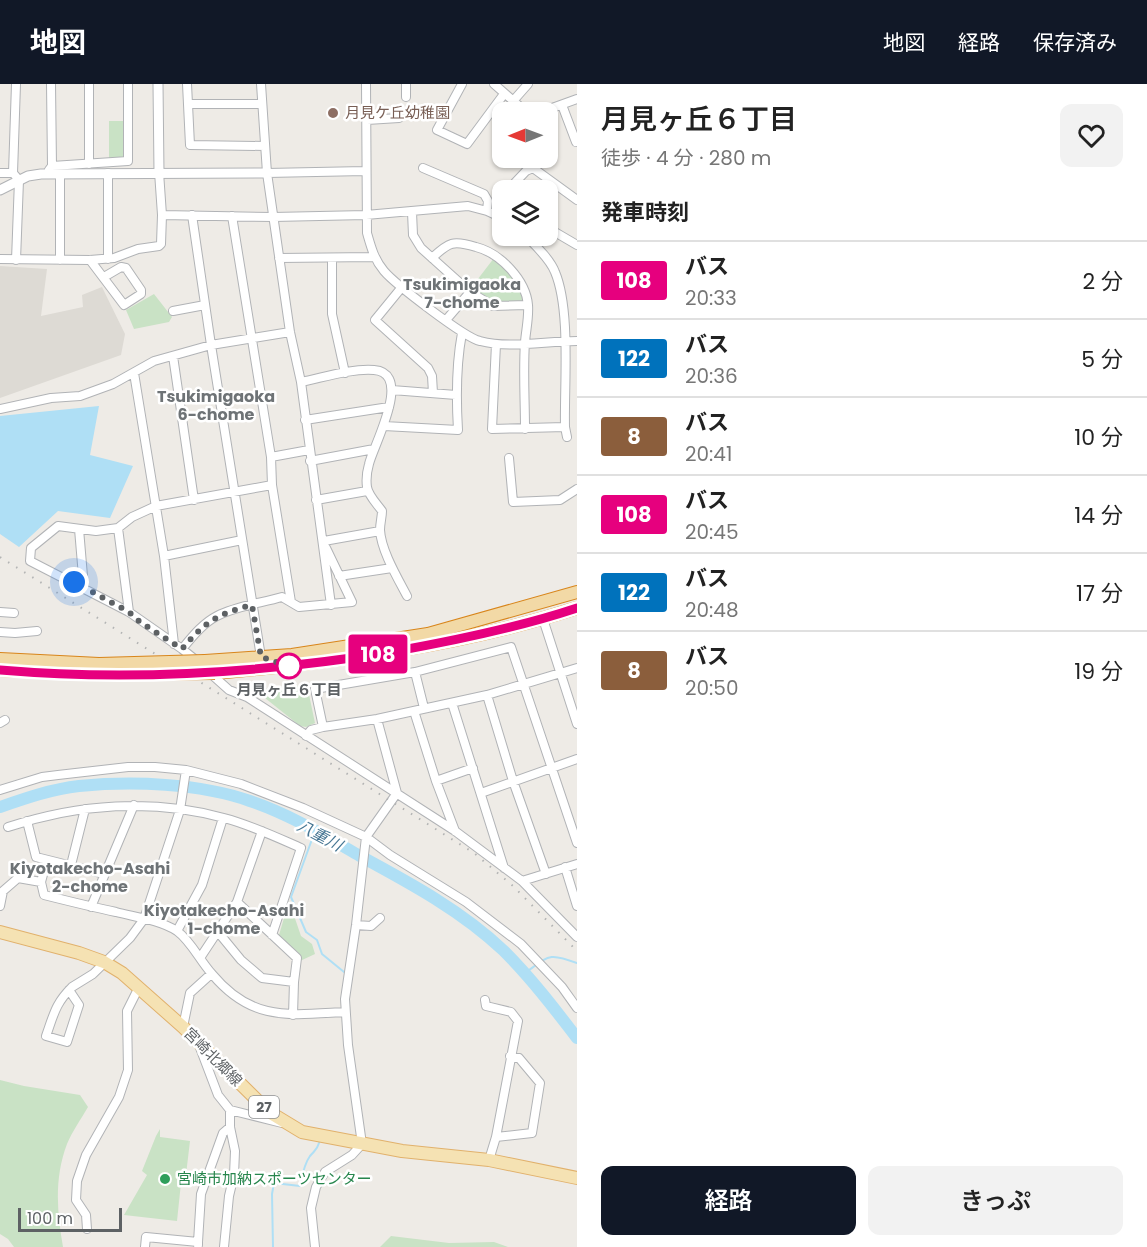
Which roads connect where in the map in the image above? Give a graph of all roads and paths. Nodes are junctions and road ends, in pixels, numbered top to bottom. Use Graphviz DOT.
graph roads {
  1 [pos="16,84"];
  2 [pos="51,84"];
  3 [pos="89,84"];
  4 [pos="128,84"];
  5 [pos="158,84"];
  6 [pos="187,84"];
  7 [pos="261,84"];
  8 [pos="366,84"];
  9 [pos="406,84"];
  10 [pos="462,84"];
  11 [pos="494,84"];
  12 [pos="528,84"];
  13 [pos="504,94"];
  14 [pos="406,98"];
  15 [pos="577,99"];
  16 [pos="513,101"];
  17 [pos="188,104"];
  18 [pos="262,104"];
  19 [pos="562,105"];
  20 [pos="558,106"];
  21 [pos="399,118"];
  22 [pos="368,120"];
  23 [pos="576,142"];
  24 [pos="265,146"];
  25 [pos="89,164"];
  26 [pos="423,168"];
  27 [pos="49,170"];
  28 [pos="365,171"];
  29 [pos="159,172"];
  30 [pos="0,173"];
  31 [pos="108,173"];
  32 [pos="267,173"];
  33 [pos="60,174"];
  34 [pos="16,176"];
  35 [pos="517,180"];
  36 [pos="550,180"];
  37 [pos="558,186"];
  38 [pos="0,190"];
  39 [pos="577,200"];
  40 [pos="487,211"];
  41 [pos="412,212"];
  42 [pos="492,213"];
  43 [pos="162,215"];
  44 [pos="192,215"];
  45 [pos="366,215"];
  46 [pos="232,216"];
  47 [pos="273,216"];
  48 [pos="558,234"];
  49 [pos="577,245"];
  50 [pos="534,246"];
  51 [pos="374,257"];
  52 [pos="279,258"];
  53 [pos="332,258"];
  54 [pos="432,258"];
  55 [pos="108,259"];
  56 [pos="0,260"];
  57 [pos="16,260"];
  58 [pos="90,260"];
  59 [pos="60,261"];
  60 [pos="104,277"];
  61 [pos="402,287"];
  62 [pos="470,292"];
  63 [pos="205,305"];
  64 [pos="528,305"];
  65 [pos="173,311"];
  66 [pos="446,320"];
  67 [pos="290,332"];
  68 [pos="462,333"];
  69 [pos="252,338"];
  70 [pos="564,341"];
  71 [pos="577,341"];
  72 [pos="496,344"];
  73 [pos="525,344"];
  74 [pos="211,345"];
  75 [pos="173,356"];
  76 [pos="134,373"];
  77 [pos="345,373"];
  78 [pos="301,382"];
  79 [pos="392,390"];
  80 [pos="433,393"];
  81 [pos="456,395"];
  82 [pos="389,407"];
  83 [pos="0,409"];
  84 [pos="305,420"];
  85 [pos="384,426"];
  86 [pos="565,427"];
  87 [pos="525,429"];
  88 [pos="567,437"];
  89 [pos="375,449"];
  90 [pos="309,450"];
  91 [pos="271,457"];
  92 [pos="509,458"];
  93 [pos="310,461"];
  94 [pos="272,485"];
  95 [pos="577,489"];
  96 [pos="367,490"];
  97 [pos="235,492"];
  98 [pos="194,500"];
  99 [pos="316,500"];
  100 [pos="156,506"];
  101 [pos="118,528"];
  102 [pos="79,529"];
  103 [pos="380,531"];
  104 [pos="321,532"];
  105 [pos="242,540"];
  106 [pos="324,541"];
  107 [pos="164,556"];
  108 [pos="392,568"];
  109 [pos="339,576"];
  110 [pos="84,588"];
  111 [pos="577,592"];
  112 [pos="407,596"];
  113 [pos="291,602"];
  114 [pos="252,605"];
  115 [pos="331,605"];
  116 [pos="577,608"];
  117 [pos="0,612"];
  118 [pos="129,612"];
  119 [pos="14,613"];
  120 [pos="543,619"];
  121 [pos="37,631"];
  122 [pos="0,632"];
  123 [pos="178,646"];
  124 [pos="261,657"];
  125 [pos="0,659"];
  126 [pos="577,668"];
  127 [pos="0,670"];
  128 [pos="415,672"];
  129 [pos="561,673"];
  130 [pos="523,685"];
  131 [pos="487,695"];
  132 [pos="452,703"];
  133 [pos="424,708"];
  134 [pos="575,709"];
  135 [pos="414,711"];
  136 [pos="377,719"];
  137 [pos="577,724"];
  138 [pos="322,727"];
  139 [pos="306,736"];
  140 [pos="577,759"];
  141 [pos="473,768"];
  142 [pos="552,768"];
  143 [pos="186,773"];
  144 [pos="436,781"];
  145 [pos="513,781"];
  146 [pos="0,790"];
  147 [pos="397,793"];
  148 [pos="481,793"];
  149 [pos="134,805"];
  150 [pos="180,807"];
  151 [pos="85,808"];
  152 [pos="224,818"];
  153 [pos="27,821"];
  154 [pos="8,827"];
  155 [pos="262,831"];
  156 [pos="454,831"];
  157 [pos="365,841"];
  158 [pos="577,843"];
  159 [pos="47,860"];
  160 [pos="577,864"];
  161 [pos="71,865"];
  162 [pos="566,867"];
  163 [pos="504,868"];
  164 [pos="104,874"];
  165 [pos="546,874"];
  166 [pos="522,881"];
  167 [pos="41,882"];
  168 [pos="237,902"];
  169 [pos="0,906"];
  170 [pos="577,906"];
  171 [pos="91,907"];
  172 [pos="380,918"];
  173 [pos="144,919"];
  174 [pos="356,925"];
  175 [pos="177,931"];
  176 [pos="0,932"];
  177 [pos="218,932"];
  178 [pos="272,934"];
  179 [pos="577,937"];
  180 [pos="200,958"];
  181 [pos="104,962"];
  182 [pos="211,974"];
  183 [pos="294,981"];
  184 [pos="139,987"];
  185 [pos="69,990"];
  186 [pos="484,1000"];
  187 [pos="577,1008"];
  188 [pos="345,1012"];
  189 [pos="293,1015"];
  190 [pos="183,1027"];
  191 [pos="199,1043"];
  192 [pos="510,1056"];
  193 [pos="230,1110"];
  194 [pos="285,1123"];
  195 [pos="230,1127"];
  196 [pos="496,1137"];
  197 [pos="362,1144"];
  198 [pos="489,1160"];
  199 [pos="577,1178"];
  200 [pos="87,1229"];
  201 [pos="198,1244"];
  202 [pos="145,1247"];
  203 [pos="224,1247"];
  204 [pos="315,1247"];
  1 -- 34 [label="street"];
  2 -- 27 [label="street"];
  3 -- 25 [label="street"];
  4 -- 25 [label="street"];
  5 -- 29 [label="street"];
  6 -- 17 [label="street"];
  7 -- 18 [label="street"];
  8 -- 22 [label="street"];
  9 -- 14 [label="street"];
  10 -- 13 [label="street"];
  11 -- 13 [label="street"];
  12 -- 16 [label="street"];
  13 -- 16 [label="street"];
  15 -- 19 [label="street"];
  17 -- 18 [label="street"];
  17 -- 24 [label="street"];
  18 -- 24 [label="street"];
  19 -- 20 [label="street"];
  19 -- 23 [label="street"];
  21 -- 22 [label="street"];
  22 -- 28 [label="street"];
  24 -- 32 [label="street"];
  25 -- 27 [label="street"];
  26 -- 40 [label="street"];
  27 -- 33 [label="street"];
  27 -- 34 [label="street"];
  28 -- 32 [label="street"];
  28 -- 45 [label="street"];
  29 -- 31 [label="street"];
  29 -- 32 [label="street"];
  29 -- 43 [label="street"];
  30 -- 34 [label="street"];
  31 -- 33 [label="street"];
  31 -- 55 [label="street"];
  32 -- 47 [label="street"];
  33 -- 59 [label="street"];
  34 -- 38 [label="street"];
  34 -- 57 [label="street"];
  35 -- 36 [label="street"];
  37 -- 39 [label="street"];
  40 -- 41 [label="street"];
  40 -- 42 [label="street"];
  41 -- 45 [label="street"];
  41 -- 54 [label="street"];
  43 -- 44 [label="street"];
  43 -- 55 [label="street"];
  44 -- 46 [label="street"];
  44 -- 63 [label="street"];
  45 -- 47 [label="street"];
  45 -- 51 [label="street"];
  46 -- 47 [label="street"];
  46 -- 69 [label="street"];
  47 -- 52 [label="street"];
  48 -- 49 [label="street"];
  50 -- 70 [label="street"];
  51 -- 53 [label="street"];
  51 -- 61 [label="street"];
  52 -- 53 [label="street"];
  52 -- 67 [label="street"];
  53 -- 77 [label="street"];
  54 -- 62 [label="street"];
  54 -- 64 [label="street"];
  55 -- 58 [label="street"];
  56 -- 57 [label="street"];
  57 -- 59 [label="street"];
  58 -- 59 [label="street"];
  58 -- 60 [label="street"];
  60 -- 60 [label="street"];
  61 -- 66 [label="street"];
  61 -- 80 [label="street"];
  62 -- 64 [label="street"];
  62 -- 66 [label="street"];
  63 -- 65 [label="street"];
  63 -- 74 [label="street"];
  64 -- 73 [label="street"];
  66 -- 68 [label="street"];
  67 -- 69 [label="street"];
  67 -- 78 [label="street"];
  68 -- 72 [label="street"];
  68 -- 81 [label="street"];
  69 -- 74 [label="street"];
  69 -- 91 [label="street"];
  70 -- 71 [label="street"];
  70 -- 73 [label="street"];
  70 -- 86 [label="street"];
  72 -- 73 [label="street"];
  72 -- 87 [label="street"];
  73 -- 87 [label="street"];
  74 -- 75 [label="street"];
  74 -- 97 [label="street"];
  75 -- 76 [label="street"];
  75 -- 98 [label="street"];
  76 -- 83 [label="street"];
  76 -- 100 [label="street"];
  77 -- 78 [label="street"];
  77 -- 79 [label="street"];
  78 -- 84 [label="street"];
  79 -- 80 [label="street"];
  79 -- 82 [label="street"];
  80 -- 81 [label="street"];
  81 -- 85 [label="street"];
  82 -- 84 [label="street"];
  82 -- 85 [label="street"];
  84 -- 90 [label="street"];
  85 -- 89 [label="street"];
  86 -- 87 [label="street"];
  86 -- 88 [label="street"];
  89 -- 93 [label="street"];
  89 -- 96 [label="street"];
  90 -- 91 [label="street"];
  90 -- 93 [label="street"];
  91 -- 94 [label="street"];
  92 -- 95 [label="street"];
  93 -- 99 [label="street"];
  94 -- 97 [label="street"];
  94 -- 113 [label="street"];
  96 -- 99 [label="street"];
  96 -- 103 [label="street"];
  97 -- 98 [label="street"];
  97 -- 105 [label="street"];
  98 -- 100 [label="street"];
  99 -- 104 [label="street"];
  100 -- 101 [label="street"];
  100 -- 107 [label="street"];
  101 -- 102 [label="street"];
  101 -- 118 [label="street"];
  102 -- 110 [label="street"];
  102 -- 110 [label="street"];
  103 -- 106 [label="street"];
  103 -- 108 [label="street"];
  104 -- 106 [label="street"];
  104 -- 115 [label="street"];
  105 -- 107 [label="street"];
  105 -- 114 [label="street"];
  106 -- 109 [label="street"];
  107 -- 123 [label="street"];
  108 -- 109 [label="street"];
  108 -- 112 [label="street"];
  109 -- 115 [label="street"];
  110 -- 118 [label="street"];
  111 -- 124 [label="highway"];
  113 -- 114 [label="street"];
  113 -- 115 [label="street"];
  114 -- 123 [label="street"];
  114 -- 124 [label="street"];
  116 -- 120 [label="highway"];
  117 -- 119 [label="street"];
  118 -- 123 [label="street"];
  120 -- 127 [label="highway, bridge"];
  120 -- 129 [label="street"];
  121 -- 122 [label="street"];
  123 -- 139 [label="street"];
  124 -- 125 [label="highway, bridge"];
  126 -- 129 [label="street"];
  128 -- 130 [label="street"];
  128 -- 133 [label="street"];
  128 -- 138 [label="street"];
  129 -- 130 [label="street"];
  129 -- 134 [label="street"];
  130 -- 131 [label="street"];
  130 -- 142 [label="street"];
  131 -- 132 [label="street"];
  131 -- 145 [label="street"];
  132 -- 133 [label="street"];
  132 -- 141 [label="street"];
  133 -- 135 [label="street"];
  134 -- 137 [label="street"];
  135 -- 136 [label="street"];
  135 -- 144 [label="street"];
  136 -- 138 [label="street"];
  136 -- 147 [label="street"];
  138 -- 139 [label="street"];
  139 -- 147 [label="street"];
  140 -- 142 [label="street"];
  141 -- 144 [label="street"];
  141 -- 148 [label="street"];
  142 -- 145 [label="street"];
  142 -- 158 [label="street"];
  143 -- 146 [label="street"];
  143 -- 150 [label="street"];
  143 -- 157 [label="street"];
  144 -- 156 [label="street"];
  145 -- 148 [label="street"];
  145 -- 165 [label="street"];
  147 -- 156 [label="street"];
  147 -- 157 [label="street"];
  148 -- 163 [label="street"];
  149 -- 150 [label="street"];
  149 -- 151 [label="street"];
  149 -- 164 [label="street"];
  150 -- 152 [label="street"];
  150 -- 173 [label="street"];
  151 -- 153 [label="street"];
  151 -- 161 [label="street"];
  152 -- 155 [label="street"];
  152 -- 175 [label="street"];
  153 -- 154 [label="street"];
  153 -- 159 [label="street"];
  155 -- 168 [label="street"];
  155 -- 178 [label="street"];
  156 -- 163 [label="street"];
  157 -- 174 [label="street"];
  157 -- 187 [label="street"];
  159 -- 161 [label="street"];
  159 -- 167 [label="street"];
  160 -- 162 [label="street"];
  161 -- 164 [label="street"];
  162 -- 165 [label="street"];
  162 -- 170 [label="street"];
  163 -- 166 [label="street"];
  164 -- 171 [label="street"];
  165 -- 166 [label="street"];
  166 -- 179 [label="street"];
  167 -- 169 [label="street"];
  167 -- 171 [label="street"];
  168 -- 177 [label="street"];
  168 -- 178 [label="street"];
  171 -- 173 [label="street"];
  172 -- 174 [label="street"];
  173 -- 175 [label="street"];
  173 -- 181 [label="street"];
  174 -- 188 [label="street"];
  175 -- 180 [label="street"];
  176 -- 181 [label="main road, 宮崎北郷線 / 27"];
  177 -- 180 [label="street"];
  177 -- 183 [label="street"];
  178 -- 183 [label="street"];
  180 -- 182 [label="street"];
  181 -- 184 [label="main road, 宮崎北郷線 / 27"];
  181 -- 185 [label="street"];
  182 -- 189 [label="street"];
  182 -- 190 [label="street"];
  183 -- 189 [label="street"];
  184 -- 190 [label="main road, 宮崎北郷線 / 27"];
  184 -- 200 [label="street"];
  185 -- 185 [label="street"];
  186 -- 192 [label="street"];
  188 -- 189 [label="street"];
  188 -- 197 [label="street"];
  190 -- 191 [label="main road, 宮崎北郷線 / 27"];
  191 -- 193 [label="street"];
  191 -- 194 [label="main road, 宮崎北郷線 / 27"];
  192 -- 196 [label="street"];
  192 -- 196 [label="street"];
  193 -- 194 [label="street"];
  193 -- 195 [label="street"];
  194 -- 197 [label="main road, 宮崎北郷線 / 27"];
  195 -- 201 [label="street"];
  195 -- 203 [label="street"];
  196 -- 198 [label="street"];
  197 -- 198 [label="main road, 宮崎北郷線 / 27"];
  197 -- 204 [label="street"];
  198 -- 199 [label="main road, 宮崎北郷線 / 27"];
  201 -- 202 [label="street"];
}
